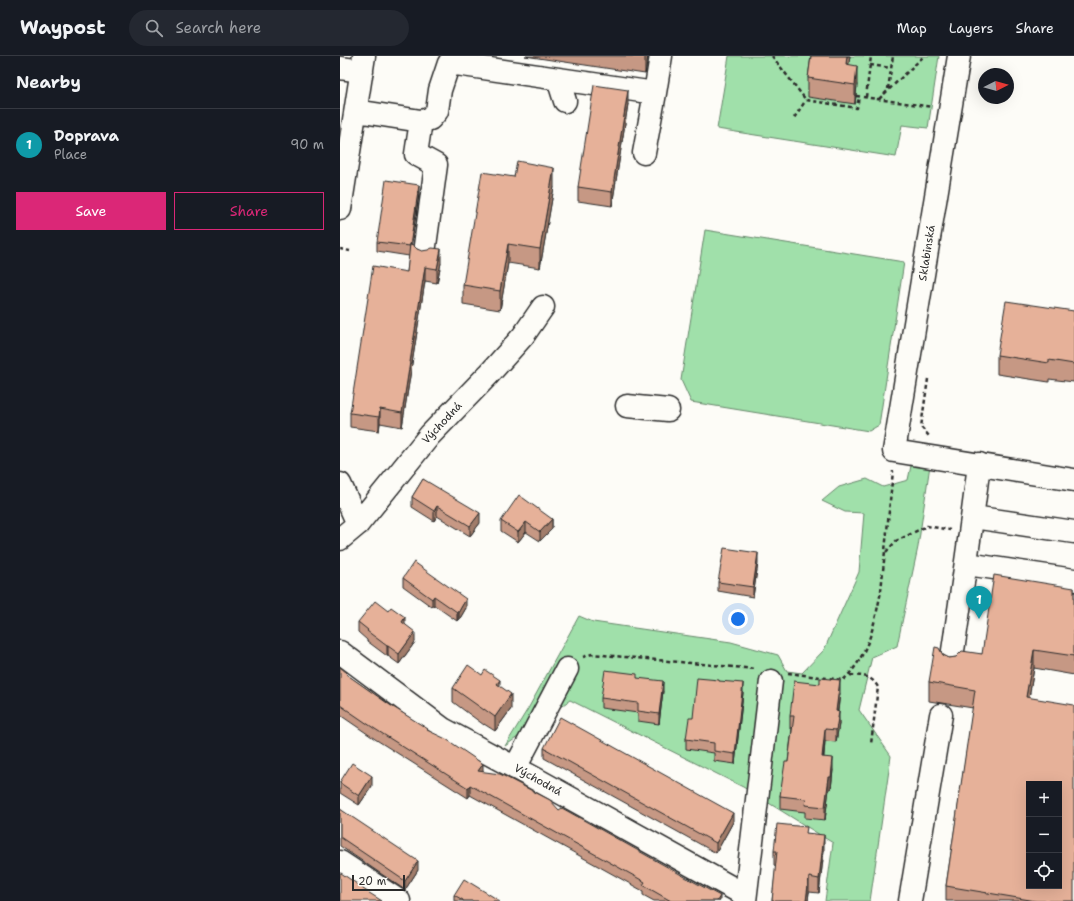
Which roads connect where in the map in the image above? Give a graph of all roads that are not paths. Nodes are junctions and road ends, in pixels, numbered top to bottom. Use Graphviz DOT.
graph roads {
  1 [pos="661,56"];
  2 [pos="959,56"];
  3 [pos="450,60"];
  4 [pos="489,62"];
  5 [pos="363,64"];
  6 [pos="340,68"];
  7 [pos="558,79"];
  8 [pos="655,93"];
  9 [pos="565,101"];
  10 [pos="356,110"];
  11 [pos="421,120"];
  12 [pos="644,153"];
  13 [pos="340,209"];
  14 [pos="424,253"];
  15 [pos="543,307"];
  16 [pos="627,406"];
  17 [pos="668,410"];
  18 [pos="978,464"];
  19 [pos="1074,480"];
  20 [pos="340,484"];
  21 [pos="358,524"];
  22 [pos="972,525"];
  23 [pos="1074,532"];
  24 [pos="340,539"];
  25 [pos="967,564"];
  26 [pos="1074,580"];
  27 [pos="340,652"];
  28 [pos="951,664"];
  29 [pos="567,670"];
  30 [pos="772,676"];
  31 [pos="941,715"];
  32 [pos="515,768"];
  33 [pos="340,862"];
  34 [pos="745,898"];
  35 [pos="399,901"];
  36 [pos="910,901"];
  1 -- 8 [label="street"];
  2 -- 18 [label="street, Sklabinská"];
  3 -- 4 [label="street"];
  3 -- 11 [label="street"];
  4 -- 7 [label="street"];
  5 -- 6 [label="street"];
  5 -- 10 [label="street"];
  7 -- 8 [label="street"];
  7 -- 9 [label="street"];
  8 -- 12 [label="street"];
  10 -- 11 [label="street"];
  10 -- 13 [label="street"];
  11 -- 14 [label="street"];
  15 -- 21 [label="street, Východná"];
  16 -- 17 [label="street"];
  18 -- 19 [label="street"];
  18 -- 22 [label="street"];
  20 -- 21 [label="street"];
  21 -- 24 [label="street, Východná"];
  22 -- 23 [label="street"];
  22 -- 25 [label="street"];
  25 -- 26 [label="street"];
  25 -- 28 [label="street"];
  27 -- 32 [label="street, Východná"];
  29 -- 32 [label="street"];
  30 -- 34 [label="street, Východná"];
  31 -- 36 [label="street"];
  32 -- 34 [label="street, Východná"];
  33 -- 35 [label="street"];
}
